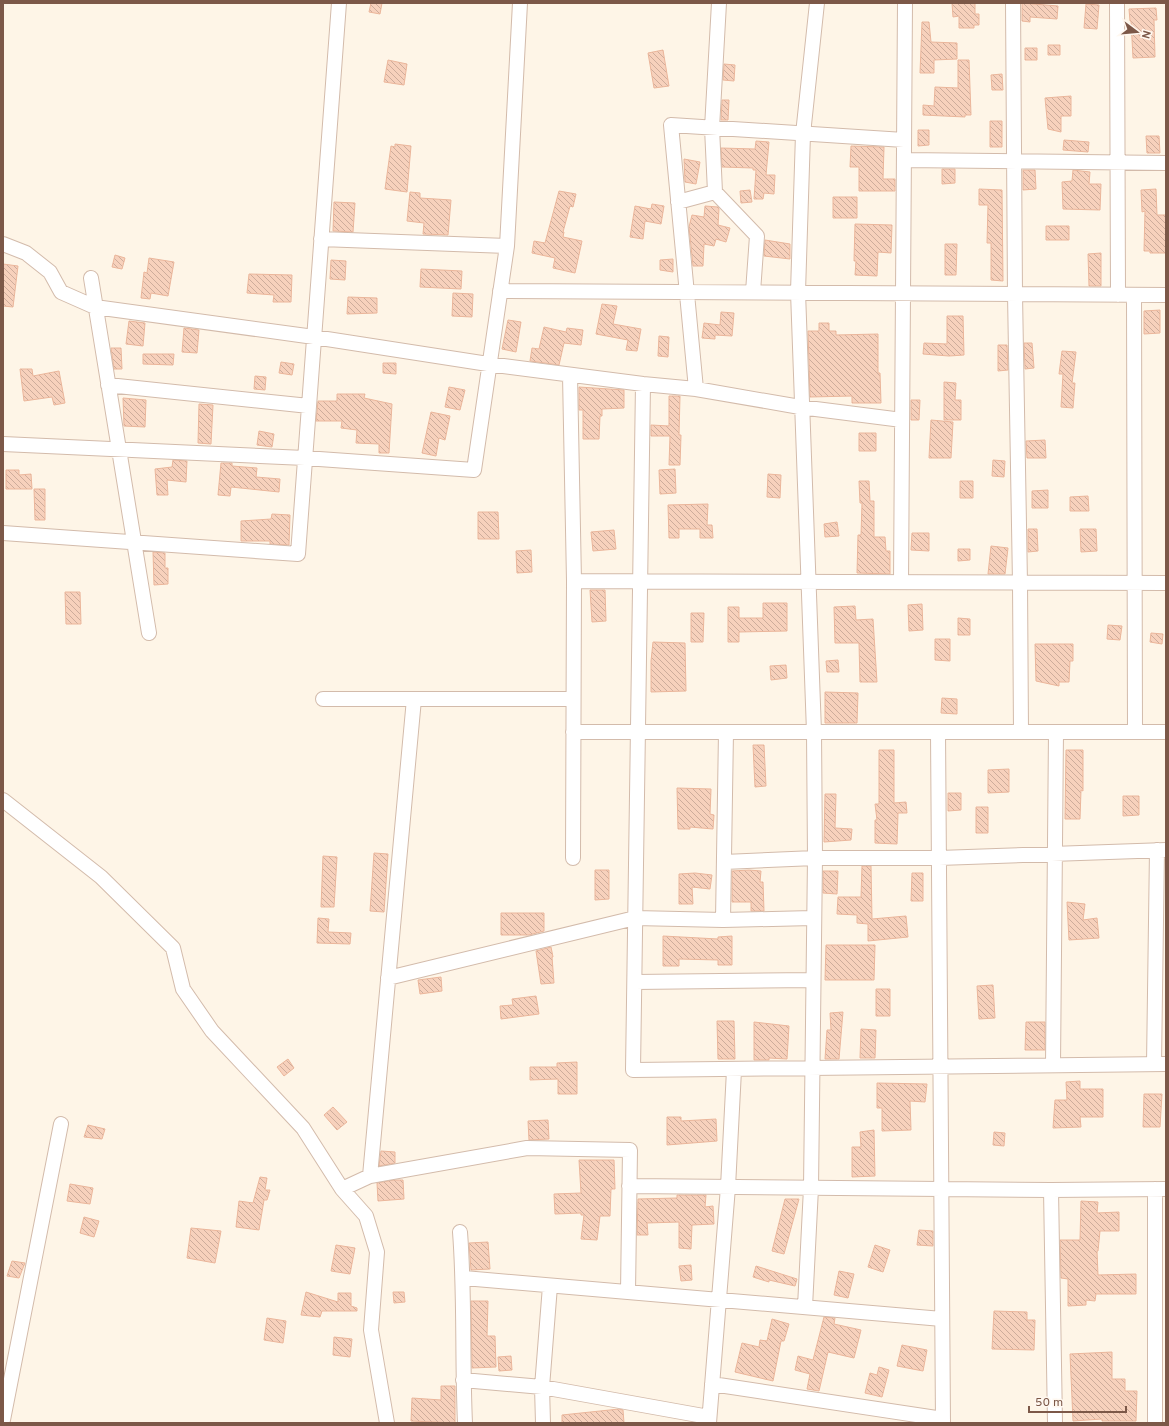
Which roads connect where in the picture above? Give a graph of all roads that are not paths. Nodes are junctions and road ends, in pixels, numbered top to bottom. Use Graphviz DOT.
graph roads {
  1 [pos="339,3"];
  2 [pos="520,3"];
  3 [pos="719,3"];
  4 [pos="817,3"];
  5 [pos="905,3"];
  6 [pos="1013,3"];
  7 [pos="1117,3"];
  8 [pos="712,128"];
  9 [pos="803,134"];
  10 [pos="904,140"];
  11 [pos="904,160"];
  12 [pos="1015,162"];
  13 [pos="1117,162"];
  14 [pos="1166,163"];
  15 [pos="715,192"];
  16 [pos="678,202"];
  17 [pos="322,239"];
  18 [pos="3,244"];
  19 [pos="507,246"];
  20 [pos="91,278"];
  21 [pos="500,291"];
  22 [pos="687,292"];
  23 [pos="753,292"];
  24 [pos="798,292"];
  25 [pos="902,293"];
  26 [pos="1015,294"];
  27 [pos="1118,295"];
  28 [pos="1134,295"];
  29 [pos="1166,295"];
  30 [pos="95,307"];
  31 [pos="314,337"];
  32 [pos="488,364"];
  33 [pos="570,375"];
  34 [pos="643,384"];
  35 [pos="108,385"];
  36 [pos="696,389"];
  37 [pos="309,406"];
  38 [pos="800,406"];
  39 [pos="902,420"];
  40 [pos="3,444"];
  41 [pos="119,450"];
  42 [pos="305,458"];
  43 [pos="3,533"];
  44 [pos="134,543"];
  45 [pos="574,582"];
  46 [pos="640,582"];
  47 [pos="809,582"];
  48 [pos="901,582"];
  49 [pos="1020,583"];
  50 [pos="1135,583"];
  51 [pos="1166,583"];
  52 [pos="149,633"];
  53 [pos="323,699"];
  54 [pos="414,699"];
  55 [pos="574,699"];
  56 [pos="573,732"];
  57 [pos="638,732"];
  58 [pos="726,732"];
  59 [pos="814,732"];
  60 [pos="938,732"];
  61 [pos="1021,732"];
  62 [pos="1056,732"];
  63 [pos="1135,732"];
  64 [pos="1166,732"];
  65 [pos="3,800"];
  66 [pos="1162,850"];
  67 [pos="1055,855"];
  68 [pos="573,858"];
  69 [pos="815,858"];
  70 [pos="939,858"];
  71 [pos="724,862"];
  72 [pos="635,918"];
  73 [pos="813,918"];
  74 [pos="723,920"];
  75 [pos="388,978"];
  76 [pos="813,980"];
  77 [pos="635,982"];
  78 [pos="1160,1064"];
  79 [pos="1053,1065"];
  80 [pos="940,1067"];
  81 [pos="812,1068"];
  82 [pos="734,1070"];
  83 [pos="61,1124"];
  84 [pos="370,1176"];
  85 [pos="629,1186"];
  86 [pos="728,1187"];
  87 [pos="811,1188"];
  88 [pos="342,1189"];
  89 [pos="941,1189"];
  90 [pos="1160,1189"];
  91 [pos="1051,1190"];
  92 [pos="460,1232"];
  93 [pos="1160,1270"];
  94 [pos="464,1278"];
  95 [pos="550,1286"];
  96 [pos="628,1292"];
  97 [pos="718,1300"];
  98 [pos="805,1307"];
  99 [pos="942,1319"];
  100 [pos="463,1380"];
  101 [pos="712,1384"];
  102 [pos="542,1387"];
  103 [pos="3,1420"];
  104 [pos="709,1420"];
  105 [pos="943,1421"];
  106 [pos="387,1423"];
  107 [pos="465,1423"];
  108 [pos="543,1423"];
  109 [pos="1055,1423"];
  110 [pos="1155,1423"];
  1 -- 17 [label="street"];
  2 -- 19 [label="street"];
  3 -- 8 [label="street"];
  4 -- 9 [label="street"];
  5 -- 10 [label="street"];
  6 -- 12 [label="street"];
  7 -- 13 [label="street"];
  8 -- 9 [label="street"];
  8 -- 15 [label="street"];
  8 -- 16 [label="street"];
  9 -- 10 [label="street"];
  9 -- 24 [label="street"];
  10 -- 11 [label="street"];
  11 -- 12 [label="street"];
  11 -- 25 [label="street"];
  12 -- 13 [label="street"];
  12 -- 26 [label="street"];
  13 -- 14 [label="street"];
  13 -- 27 [label="street"];
  15 -- 16 [label="street"];
  15 -- 23 [label="street"];
  16 -- 22 [label="street"];
  17 -- 19 [label="street"];
  17 -- 31 [label="street"];
  18 -- 30 [label="street"];
  19 -- 21 [label="street"];
  20 -- 30 [label="street"];
  21 -- 22 [label="street"];
  21 -- 32 [label="street"];
  22 -- 23 [label="street"];
  22 -- 36 [label="street"];
  23 -- 24 [label="street"];
  24 -- 25 [label="street"];
  24 -- 38 [label="street"];
  25 -- 26 [label="street"];
  25 -- 39 [label="street"];
  26 -- 27 [label="street"];
  26 -- 49 [label="street"];
  27 -- 28 [label="street"];
  28 -- 29 [label="street"];
  28 -- 50 [label="street"];
  30 -- 31 [label="street"];
  30 -- 35 [label="street"];
  31 -- 32 [label="street"];
  31 -- 37 [label="street"];
  32 -- 33 [label="street"];
  32 -- 42 [label="street"];
  33 -- 34 [label="street"];
  33 -- 45 [label="street"];
  34 -- 36 [label="street"];
  34 -- 46 [label="street"];
  35 -- 37 [label="street"];
  35 -- 41 [label="street"];
  36 -- 38 [label="street"];
  37 -- 42 [label="street"];
  38 -- 39 [label="street"];
  38 -- 47 [label="street"];
  39 -- 48 [label="street"];
  40 -- 41 [label="street"];
  41 -- 42 [label="street"];
  41 -- 44 [label="street"];
  42 -- 44 [label="street"];
  43 -- 44 [label="street"];
  44 -- 52 [label="street"];
  45 -- 46 [label="street"];
  45 -- 55 [label="street"];
  46 -- 47 [label="street"];
  46 -- 57 [label="street"];
  47 -- 48 [label="street"];
  47 -- 59 [label="street"];
  48 -- 49 [label="street"];
  49 -- 50 [label="street"];
  49 -- 61 [label="street"];
  50 -- 51 [label="street"];
  50 -- 63 [label="street"];
  53 -- 54 [label="street"];
  54 -- 55 [label="street"];
  54 -- 75 [label="street"];
  55 -- 56 [label="street"];
  56 -- 57 [label="street"];
  56 -- 68 [label="street"];
  57 -- 58 [label="street"];
  57 -- 72 [label="street"];
  58 -- 59 [label="street"];
  58 -- 71 [label="street"];
  59 -- 60 [label="street"];
  59 -- 69 [label="street"];
  60 -- 61 [label="street"];
  60 -- 70 [label="street"];
  61 -- 62 [label="street"];
  62 -- 63 [label="street"];
  62 -- 67 [label="street"];
  63 -- 64 [label="street"];
  65 -- 88 [label="street"];
  66 -- 67 [label="street"];
  66 -- 78 [label="street"];
  67 -- 70 [label="street"];
  67 -- 79 [label="street"];
  69 -- 70 [label="street"];
  69 -- 71 [label="street"];
  69 -- 73 [label="street"];
  70 -- 80 [label="street"];
  71 -- 74 [label="street"];
  72 -- 74 [label="street"];
  72 -- 75 [label="street"];
  72 -- 77 [label="street"];
  73 -- 74 [label="street"];
  73 -- 76 [label="street"];
  75 -- 84 [label="street"];
  76 -- 77 [label="street"];
  76 -- 81 [label="street"];
  77 -- 82 [label="street"];
  78 -- 79 [label="street"];
  79 -- 80 [label="street"];
  80 -- 81 [label="street"];
  80 -- 89 [label="street"];
  81 -- 82 [label="street"];
  81 -- 87 [label="street"];
  82 -- 86 [label="street"];
  83 -- 103 [label="street"];
  84 -- 85 [label="street"];
  84 -- 88 [label="street"];
  85 -- 86 [label="street"];
  85 -- 96 [label="street"];
  86 -- 87 [label="street"];
  86 -- 97 [label="street"];
  87 -- 89 [label="street"];
  87 -- 98 [label="street"];
  88 -- 106 [label="street"];
  89 -- 91 [label="street"];
  89 -- 99 [label="street"];
  90 -- 91 [label="street"];
  90 -- 93 [label="street"];
  91 -- 109 [label="street"];
  92 -- 94 [label="street"];
  93 -- 110 [label="street"];
  94 -- 95 [label="street"];
  94 -- 100 [label="street"];
  95 -- 96 [label="street"];
  95 -- 102 [label="street"];
  96 -- 97 [label="street"];
  97 -- 98 [label="street"];
  97 -- 101 [label="street"];
  98 -- 99 [label="street"];
  99 -- 105 [label="street"];
  100 -- 102 [label="street"];
  100 -- 107 [label="street"];
  101 -- 104 [label="street"];
  101 -- 105 [label="street"];
  102 -- 104 [label="street"];
  102 -- 108 [label="street"];
}
